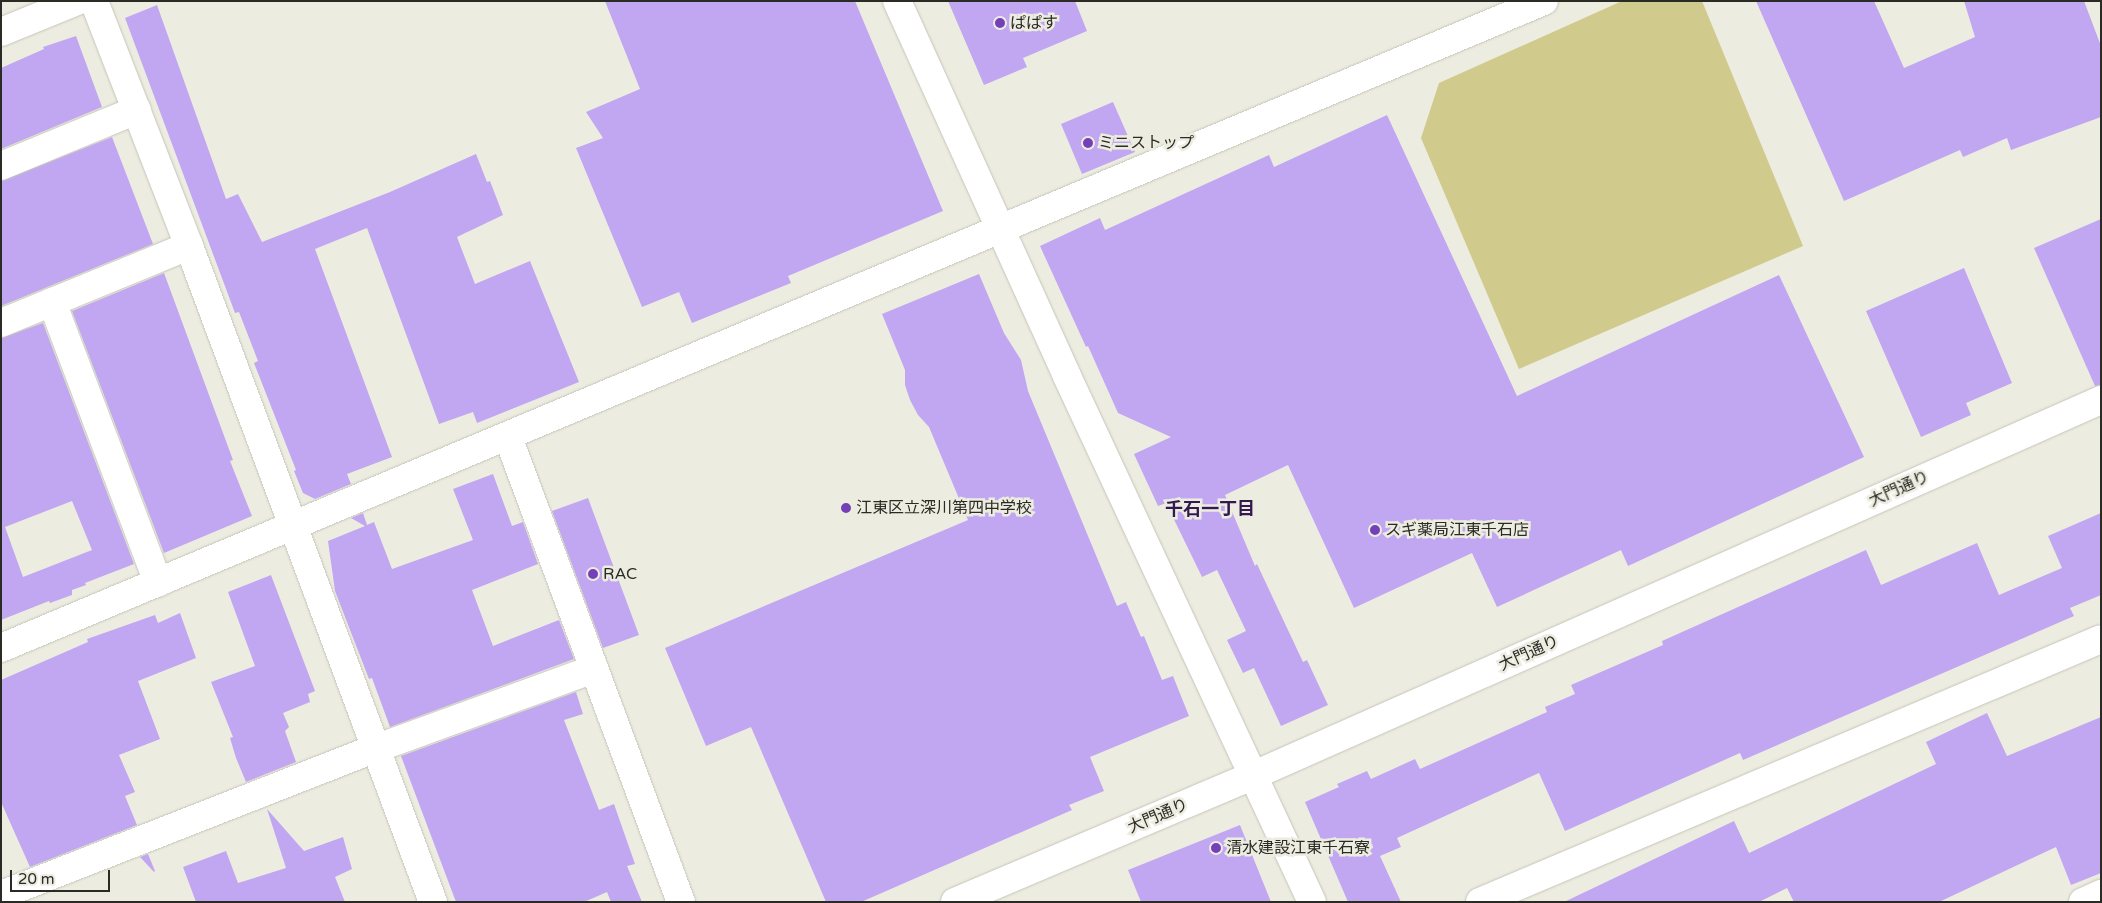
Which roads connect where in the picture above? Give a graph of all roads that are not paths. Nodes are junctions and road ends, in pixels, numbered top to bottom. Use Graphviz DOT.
graph roads {
  1 [pos="77,1"];
  2 [pos="94,1"];
  3 [pos="898,1"];
  4 [pos="1544,1"];
  5 [pos="1,32"];
  6 [pos="137,110"];
  7 [pos="1,166"];
  8 [pos="1000,228"];
  9 [pos="189,246"];
  10 [pos="52,302"];
  11 [pos="1,323"];
  12 [pos="2101,400"];
  13 [pos="508,437"];
  14 [pos="294,526"];
  15 [pos="158,583"];
  16 [pos="2101,639"];
  17 [pos="1,648"];
  18 [pos="594,669"];
  19 [pos="378,748"];
  20 [pos="1252,776"];
  21 [pos="4,894"];
  22 [pos="2101,894"];
  23 [pos="433,902"];
  24 [pos="681,902"];
  25 [pos="955,902"];
  26 [pos="1312,902"];
  27 [pos="1480,902"];
  28 [pos="2083,902"];
  1 -- 5 [label="street"];
  2 -- 6 [label="street"];
  3 -- 8 [label="street"];
  4 -- 8 [label="street"];
  6 -- 7 [label="street"];
  6 -- 9 [label="street"];
  8 -- 13 [label="street"];
  8 -- 20 [label="street"];
  9 -- 10 [label="street"];
  9 -- 14 [label="street"];
  10 -- 11 [label="street"];
  10 -- 15 [label="street"];
  12 -- 20 [label="street, 大門通り"];
  13 -- 14 [label="street"];
  13 -- 18 [label="street"];
  14 -- 15 [label="street"];
  14 -- 19 [label="street"];
  15 -- 17 [label="street"];
  16 -- 27 [label="street"];
  18 -- 19 [label="street"];
  18 -- 24 [label="street"];
  19 -- 21 [label="street"];
  19 -- 23 [label="street"];
  20 -- 25 [label="street, 大門通り"];
  20 -- 26 [label="street"];
  22 -- 28 [label="street"];
}
